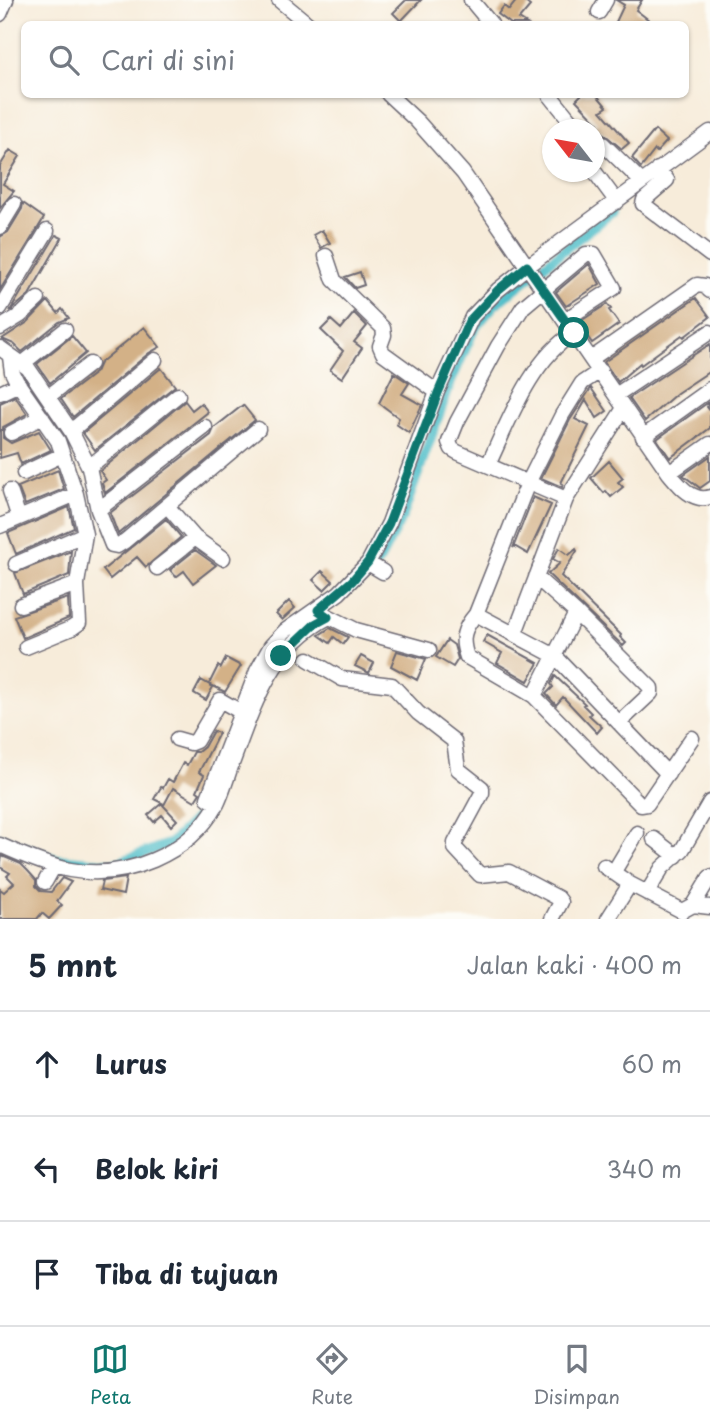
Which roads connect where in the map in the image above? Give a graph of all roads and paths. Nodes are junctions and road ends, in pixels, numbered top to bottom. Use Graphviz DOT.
graph roads {
  1 [pos="6,0"];
  2 [pos="279,0"];
  3 [pos="471,0"];
  4 [pos="0,14"];
  5 [pos="304,21"];
  6 [pos="488,21"];
  7 [pos="392,98"];
  8 [pos="552,98"];
  9 [pos="570,119"];
  10 [pos="710,132"];
  11 [pos="605,146"];
  12 [pos="662,173"];
  13 [pos="602,182"];
  14 [pos="642,182"];
  15 [pos="617,202"];
  16 [pos="14,204"];
  17 [pos="0,227"];
  18 [pos="47,231"];
  19 [pos="326,256"];
  20 [pos="710,256"];
  21 [pos="529,268"];
  22 [pos="542,287"];
  23 [pos="710,291"];
  24 [pos="38,299"];
  25 [pos="0,308"];
  26 [pos="565,320"];
  27 [pos="0,328"];
  28 [pos="65,330"];
  29 [pos="710,332"];
  30 [pos="574,333"];
  31 [pos="11,356"];
  32 [pos="155,360"];
  33 [pos="90,364"];
  34 [pos="595,365"];
  35 [pos="19,384"];
  36 [pos="710,389"];
  37 [pos="0,393"];
  38 [pos="438,393"];
  39 [pos="178,395"];
  40 [pos="49,396"];
  41 [pos="620,402"];
  42 [pos="42,417"];
  43 [pos="205,426"];
  44 [pos="258,429"];
  45 [pos="71,431"];
  46 [pos="11,433"];
  47 [pos="643,437"];
  48 [pos="710,444"];
  49 [pos="62,454"];
  50 [pos="488,465"];
  51 [pos="89,467"];
  52 [pos="24,473"];
  53 [pos="669,473"];
  54 [pos="528,483"];
  55 [pos="10,491"];
  56 [pos="76,494"];
  57 [pos="710,498"];
  58 [pos="566,499"];
  59 [pos="168,507"];
  60 [pos="98,510"];
  61 [pos="19,518"];
  62 [pos="0,526"];
  63 [pos="85,534"];
  64 [pos="195,538"];
  65 [pos="223,558"];
  66 [pos="16,564"];
  67 [pos="157,568"];
  68 [pos="536,577"];
  69 [pos="77,584"];
  70 [pos="21,605"];
  71 [pos="323,613"];
  72 [pos="576,613"];
  73 [pos="476,614"];
  74 [pos="515,634"];
  75 [pos="26,647"];
  76 [pos="290,648"];
  77 [pos="429,650"];
  78 [pos="555,656"];
  79 [pos="534,696"];
  80 [pos="241,712"];
  81 [pos="619,723"];
  82 [pos="692,738"];
  83 [pos="177,739"];
  84 [pos="668,774"];
  85 [pos="213,802"];
  86 [pos="710,802"];
  87 [pos="637,833"];
  88 [pos="654,838"];
  89 [pos="0,845"];
  90 [pos="676,856"];
  91 [pos="54,866"];
  92 [pos="710,877"];
  93 [pos="46,882"];
  94 [pos="630,884"];
  95 [pos="647,893"];
  96 [pos="693,905"];
  97 [pos="710,907"];
  98 [pos="552,919"];
  99 [pos="608,919"];
  1 -- 4 [label="street"];
  2 -- 5 [label="street"];
  3 -- 6 [label="street"];
  7 -- 21 [label="street"];
  8 -- 9 [label="street"];
  10 -- 12 [label="street"];
  11 -- 14 [label="street"];
  12 -- 14 [label="street"];
  12 -- 20 [label="street"];
  13 -- 15 [label="street"];
  14 -- 15 [label="street"];
  15 -- 21 [label="street"];
  16 -- 17 [label="street"];
  18 -- 25 [label="street"];
  19 -- 38 [label="street"];
  21 -- 22 [label="street"];
  21 -- 38 [label="street"];
  22 -- 26 [label="street"];
  22 -- 26 [label="street"];
  22 -- 50 [label="street"];
  23 -- 34 [label="street"];
  24 -- 27 [label="street"];
  26 -- 30 [label="street"];
  28 -- 31 [label="street"];
  29 -- 41 [label="street"];
  30 -- 34 [label="street"];
  30 -- 50 [label="street"];
  31 -- 35 [label="street"];
  31 -- 40 [label="street"];
  32 -- 45 [label="street"];
  33 -- 40 [label="street"];
  34 -- 41 [label="street"];
  34 -- 54 [label="street"];
  35 -- 37 [label="street"];
  35 -- 42 [label="street"];
  36 -- 47 [label="street"];
  38 -- 71 [label="street"];
  39 -- 51 [label="street"];
  40 -- 45 [label="street"];
  41 -- 47 [label="street"];
  41 -- 58 [label="street"];
  42 -- 46 [label="street"];
  42 -- 49 [label="street"];
  43 -- 60 [label="street"];
  44 -- 59 [label="street"];
  45 -- 51 [label="street"];
  47 -- 53 [label="street"];
  48 -- 53 [label="street"];
  49 -- 52 [label="street"];
  49 -- 56 [label="street"];
  50 -- 54 [label="street"];
  51 -- 60 [label="street"];
  53 -- 57 [label="street"];
  54 -- 58 [label="street"];
  54 -- 73 [label="street"];
  55 -- 61 [label="street"];
  56 -- 61 [label="street"];
  56 -- 63 [label="street"];
  58 -- 68 [label="street"];
  59 -- 60 [label="street"];
  59 -- 64 [label="street"];
  61 -- 62 [label="street"];
  63 -- 66 [label="street"];
  63 -- 69 [label="street"];
  64 -- 65 [label="street"];
  64 -- 67 [label="street"];
  68 -- 72 [label="street"];
  68 -- 74 [label="street"];
  69 -- 70 [label="street"];
  69 -- 75 [label="street"];
  71 -- 76 [label="street"];
  71 -- 77 [label="street"];
  72 -- 78 [label="street"];
  72 -- 81 [label="street"];
  73 -- 74 [label="street"];
  73 -- 79 [label="street"];
  74 -- 78 [label="street"];
  76 -- 80 [label="street"];
  76 -- 85 [label="street"];
  76 -- 98 [label="street"];
  78 -- 79 [label="street"];
  78 -- 81 [label="street"];
  79 -- 84 [label="street"];
  80 -- 83 [label="street"];
  80 -- 85 [label="street"];
  81 -- 84 [label="street"];
  82 -- 84 [label="street"];
  85 -- 91 [label="street"];
  86 -- 90 [label="street"];
  87 -- 94 [label="street"];
  88 -- 90 [label="street"];
  89 -- 91 [label="street"];
  90 -- 95 [label="street"];
  91 -- 93 [label="street"];
  92 -- 96 [label="street"];
  94 -- 95 [label="street"];
  94 -- 99 [label="street"];
  95 -- 96 [label="street"];
  96 -- 97 [label="street"];
}
